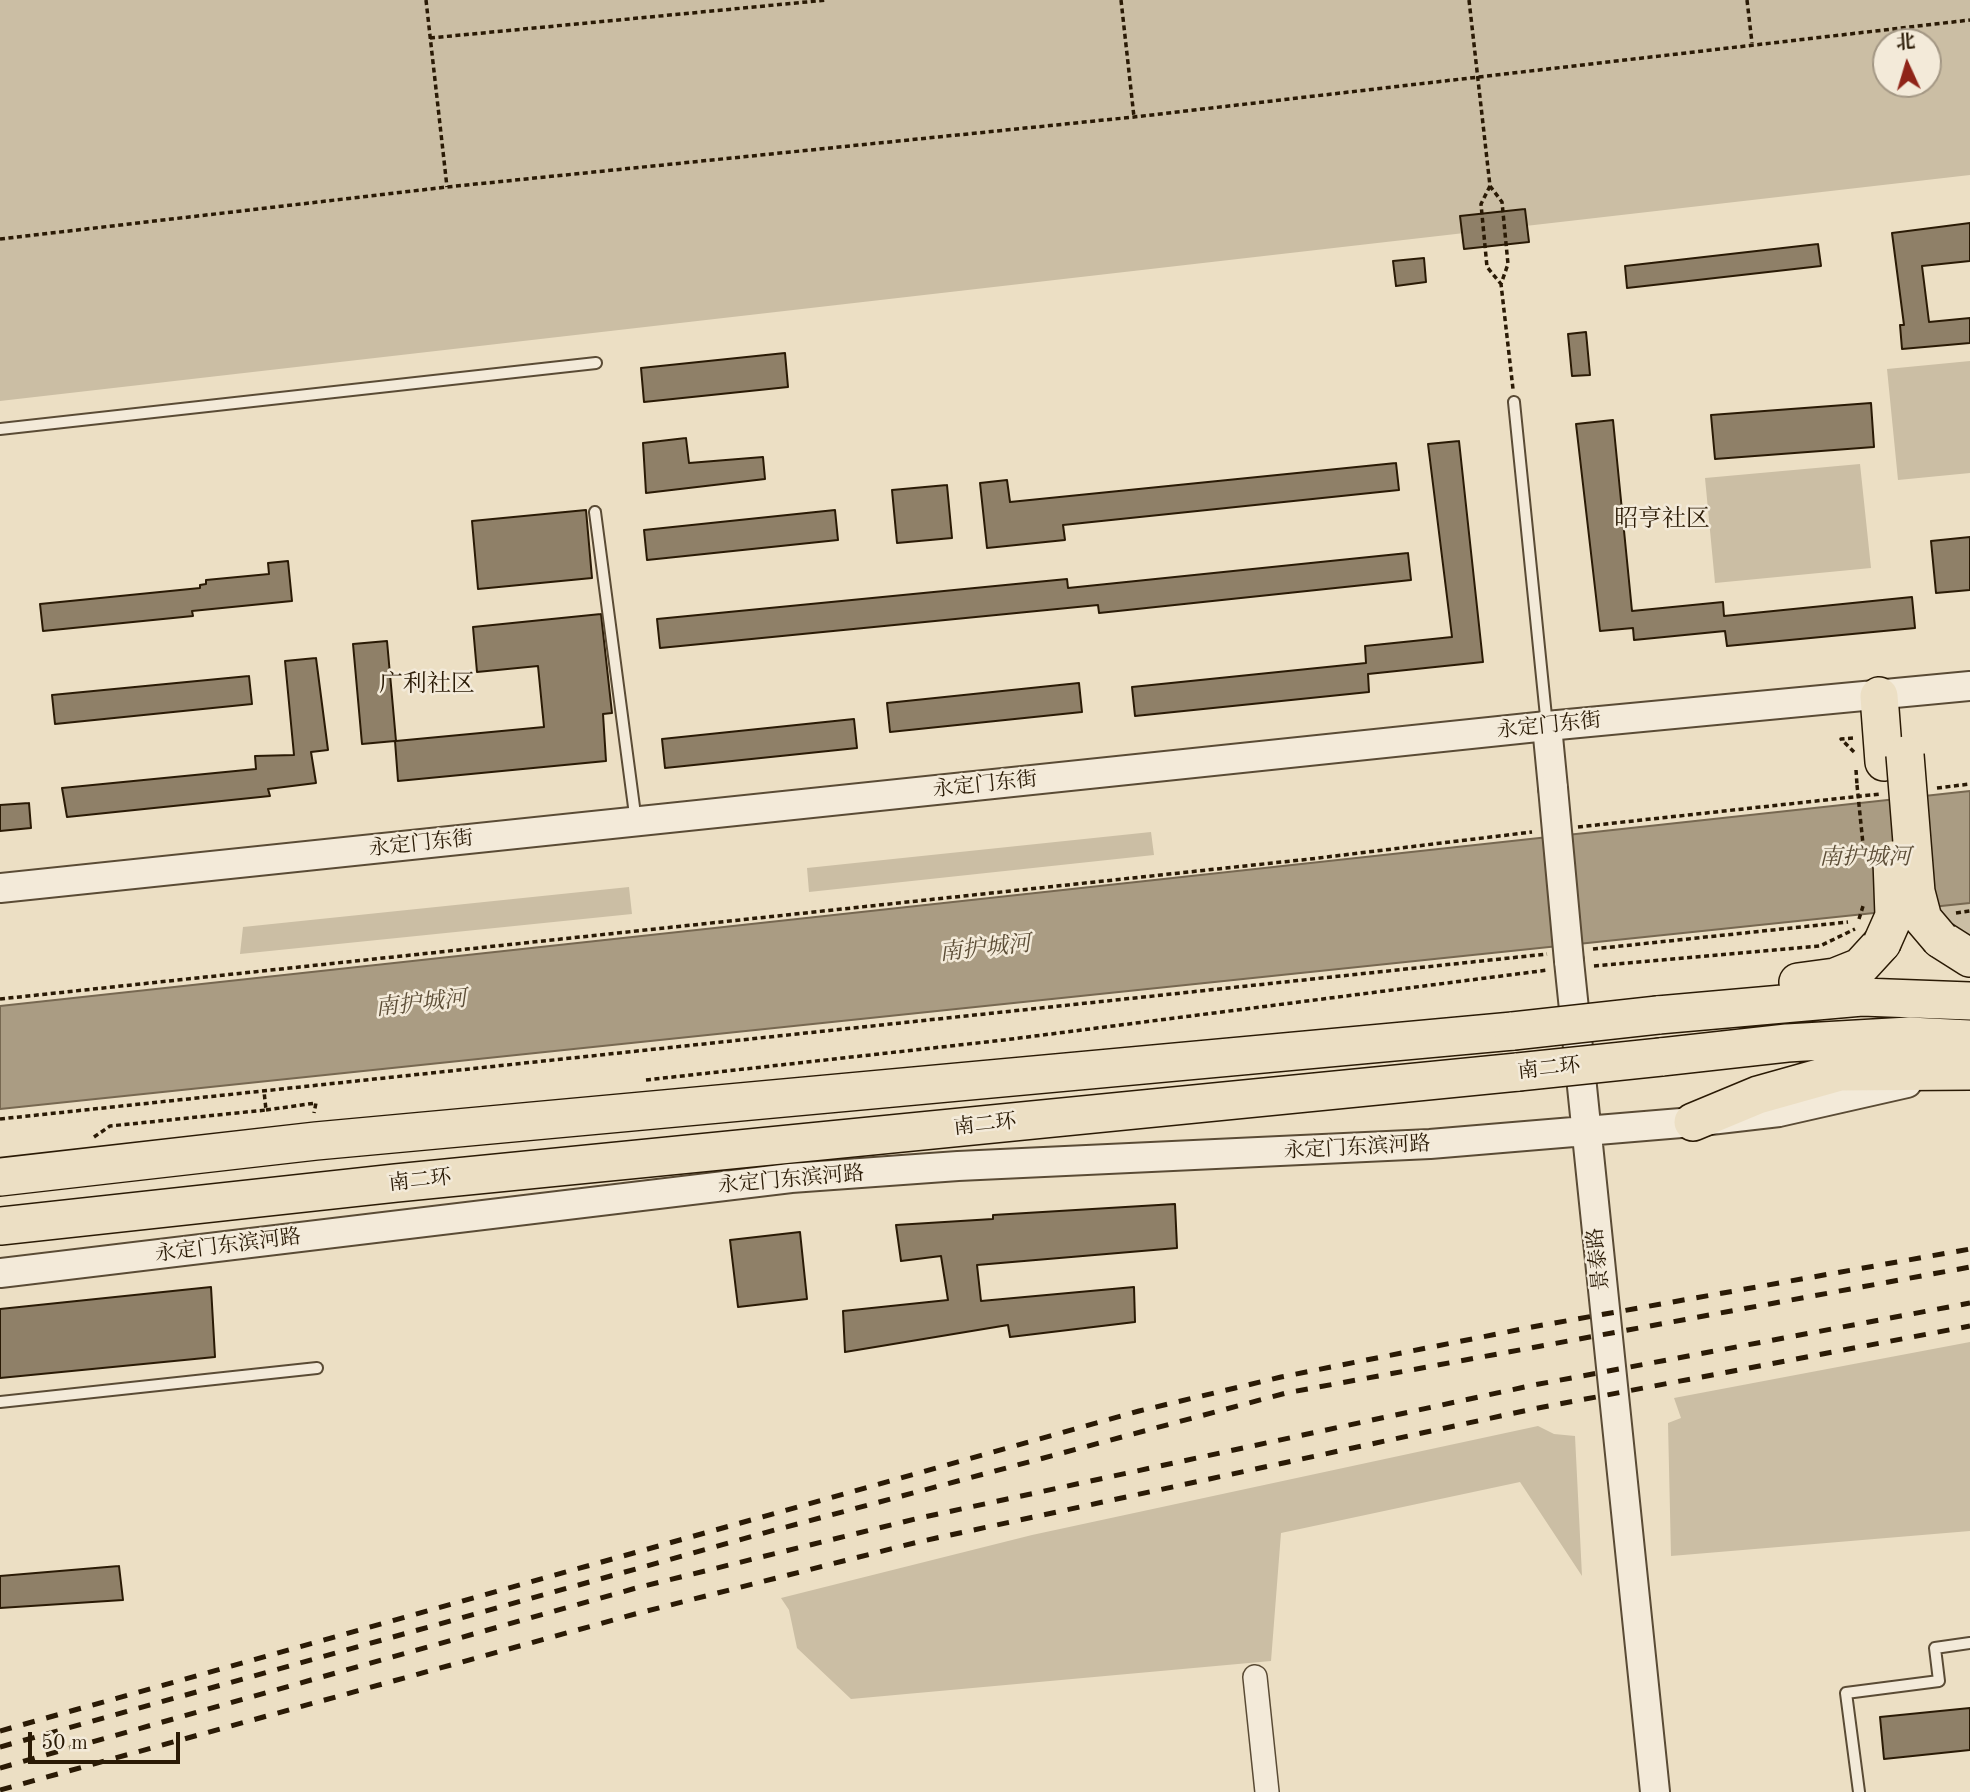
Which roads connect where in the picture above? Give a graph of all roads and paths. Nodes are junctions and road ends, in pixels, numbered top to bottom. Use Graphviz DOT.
graph roads {
  1 [pos="426,0"];
  2 [pos="827,0"];
  3 [pos="1121,0"];
  4 [pos="1469,0"];
  5 [pos="1747,0"];
  6 [pos="1970,20"];
  7 [pos="430,38"];
  8 [pos="1752,44"];
  9 [pos="1478,78"];
  10 [pos="1134,117"];
  11 [pos="447,187"];
  12 [pos="1490,187"];
  13 [pos="0,239"];
  14 [pos="1501,284"];
  15 [pos="596,363"];
  16 [pos="1514,402"];
  17 [pos="0,429"];
  18 [pos="595,512"];
  19 [pos="1970,686"];
  20 [pos="1890,695"];
  21 [pos="1547,726"];
  22 [pos="1884,774"];
  23 [pos="1970,784"];
  24 [pos="1931,788"];
  25 [pos="636,822"];
  26 [pos="1570,828"];
  27 [pos="1543,831"];
  28 [pos="1865,867"];
  29 [pos="0,888"];
  30 [pos="1867,894"];
  31 [pos="1848,922"];
  32 [pos="1961,952"];
  33 [pos="1570,958"];
  34 [pos="0,999"];
  35 [pos="1970,1001"];
  36 [pos="1658,1015"];
  37 [pos="1970,1039"];
  38 [pos="1970,1072"];
  39 [pos="639,1081"];
  40 [pos="1970,1085"];
  41 [pos="264,1091"];
  42 [pos="327,1113"];
  43 [pos="313,1114"];
  44 [pos="0,1119"];
  45 [pos="1693,1122"];
  46 [pos="1586,1131"];
  47 [pos="87,1143"];
  48 [pos="0,1177"];
  49 [pos="0,1226"];
  50 [pos="0,1273"];
  51 [pos="317,1368"];
  52 [pos="0,1402"];
  53 [pos="1970,1643"];
  54 [pos="1255,1677"];
  55 [pos="1267,1792"];
  56 [pos="1655,1792"];
  57 [pos="1859,1792"];
  1 -- 7 [label="path"];
  2 -- 7 [label="path"];
  3 -- 10 [label="path"];
  4 -- 9 [label="path"];
  5 -- 8 [label="path"];
  6 -- 8 [label="path"];
  7 -- 11 [label="path"];
  8 -- 9 [label="path"];
  9 -- 10 [label="path"];
  9 -- 12 [label="path"];
  10 -- 11 [label="path"];
  11 -- 13 [label="path"];
  12 -- 14 [label="path"];
  12 -- 14 [label="path"];
  14 -- 16 [label="path"];
  15 -- 17 [label="lane"];
  16 -- 21 [label="lane"];
  18 -- 25 [label="lane"];
  19 -- 20 [label="street, 永定门东街"];
  20 -- 21 [label="street, 永定门东街"];
  20 -- 22 [label="highway"];
  21 -- 25 [label="street, 永定门东街"];
  21 -- 33 [label="street, 景泰路, bridge"];
  22 -- 26 [label="path"];
  22 -- 28 [label="path, bridge"];
  22 -- 32 [label="highway, bridge"];
  22 -- 36 [label="highway, bridge"];
  23 -- 24 [label="path"];
  25 -- 29 [label="street, 永定门东街"];
  27 -- 34 [label="path"];
  30 -- 33 [label="path"];
  31 -- 33 [label="path"];
  33 -- 39 [label="path"];
  33 -- 41 [label="path"];
  33 -- 46 [label="street, 景泰路"];
  35 -- 36 [label="highway, 南二环"];
  36 -- 48 [label="highway, 南二环, bridge"];
  37 -- 49 [label="highway, 南二环, bridge"];
  38 -- 45 [label="highway"];
  40 -- 45 [label="street"];
  41 -- 44 [label="path"];
  41 -- 47 [label="path"];
  42 -- 43 [label="path"];
  45 -- 46 [label="street, 永定门东滨河路"];
  46 -- 50 [label="street, 永定门东滨河路"];
  46 -- 56 [label="street, 景泰路"];
  51 -- 52 [label="lane"];
  53 -- 57 [label="lane"];
  54 -- 55 [label="street"];
}
